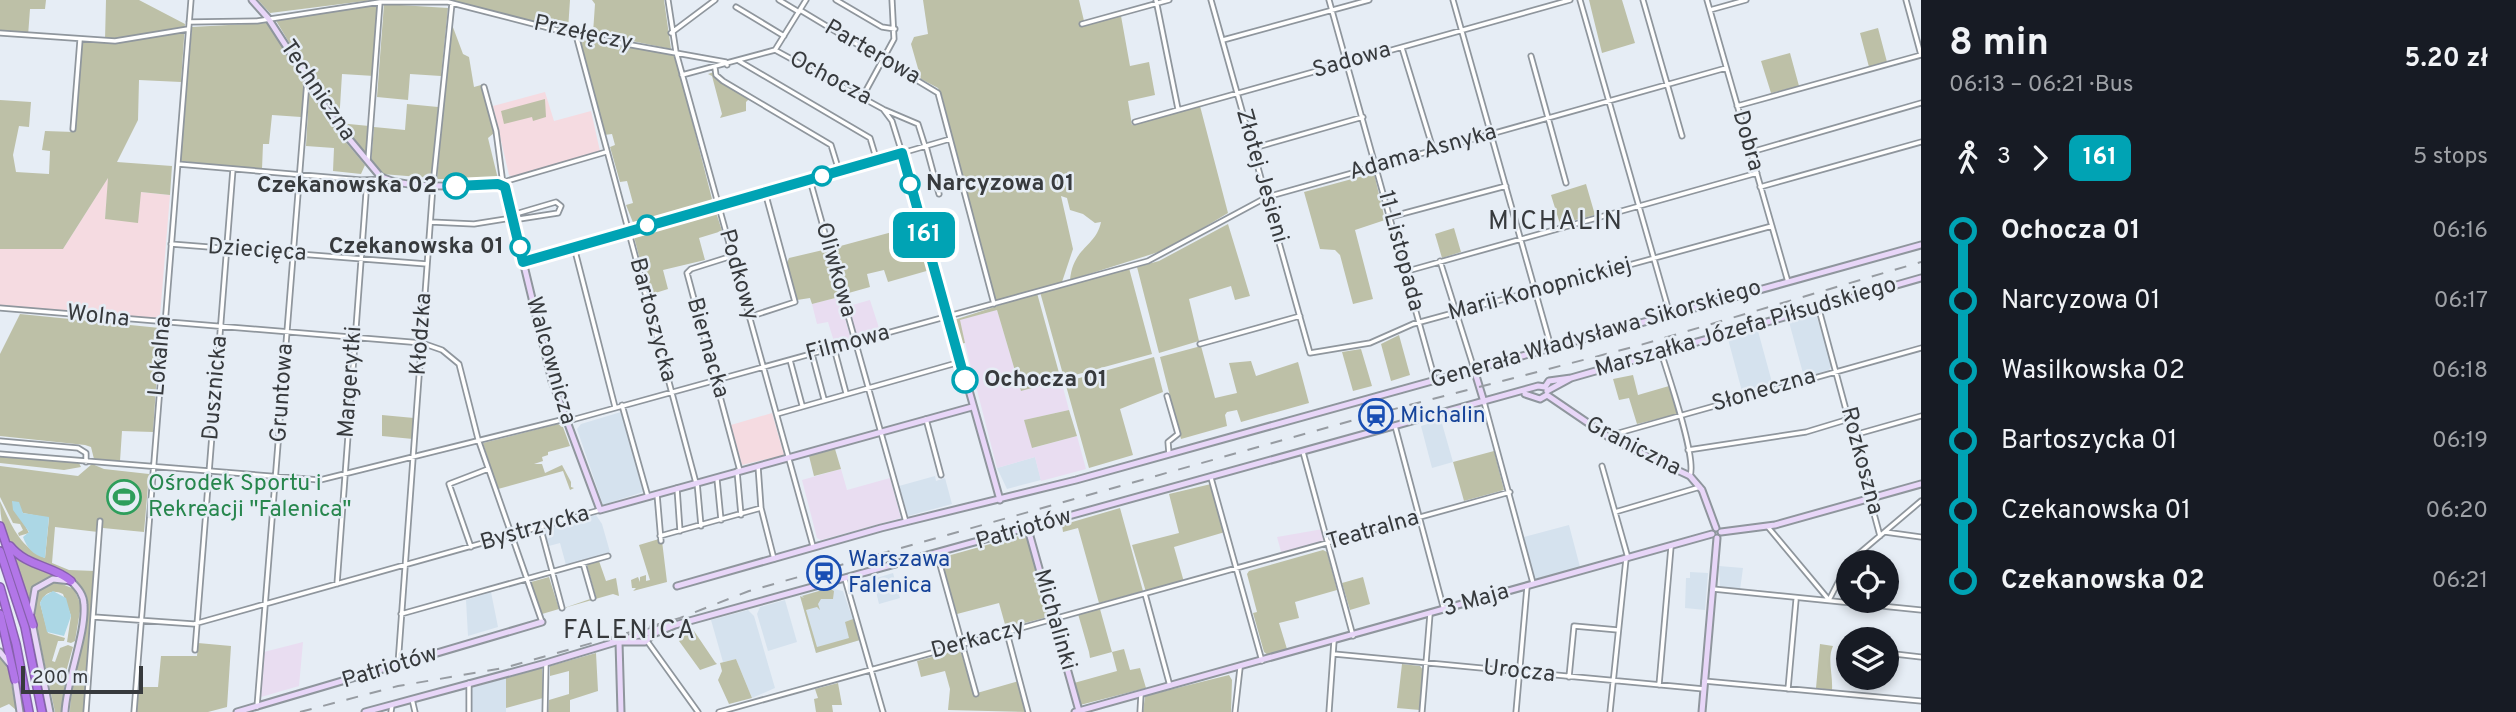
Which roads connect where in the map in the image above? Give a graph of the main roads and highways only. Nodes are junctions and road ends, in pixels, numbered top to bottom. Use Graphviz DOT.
graph roads {
  1 [pos="252,0"];
  2 [pos="503,186"];
  3 [pos="1921,245"];
  4 [pos="523,262"];
  5 [pos="1921,278"];
  6 [pos="1474,369"];
  7 [pos="1534,392"];
  8 [pos="1545,393"];
  9 [pos="1484,402"];
  10 [pos="972,407"];
  11 [pos="1190,448"];
  12 [pos="1921,484"];
  13 [pos="1000,500"];
  14 [pos="600,510"];
  15 [pos="0,526"];
  16 [pos="1028,529"];
  17 [pos="1717,533"];
  18 [pos="6,540"];
  19 [pos="0,551"];
  20 [pos="71,581"];
  21 [pos="677,586"];
  22 [pos="0,587"];
  23 [pos="0,614"];
  24 [pos="542,622"];
  25 [pos="33,625"];
  26 [pos="637,634"];
  27 [pos="646,638"];
  28 [pos="617,642"];
  29 [pos="0,652"];
  30 [pos="15,680"];
  31 [pos="1101,708"];
  32 [pos="1080,711"];
  33 [pos="20,712"];
  34 [pos="29,712"];
  35 [pos="42,712"];
  36 [pos="50,712"];
  37 [pos="67,712"];
  38 [pos="237,712"];
  39 [pos="365,712"];
  40 [pos="621,712"];
  41 [pos="1702,712"];
  1 -- 2 [label="main road, Techniczna"];
  2 -- 4 [label="main road, Walcownicza"];
  3 -- 6 [label="main road, Generała Władysława Sikorskiego"];
  4 -- 10 [label="main road, Ochocza"];
  4 -- 14 [label="main road, Walcownicza"];
  5 -- 8 [label="main road, Marszałka Józefa Piłsudskiego"];
  6 -- 9 [label="main road"];
  6 -- 11 [label="main road, Generała Władysława Sikorskiego"];
  7 -- 8 [label="main road, Graniczna"];
  7 -- 8 [label="main road, Marszałka Józefa Piłsudskiego"];
  7 -- 9 [label="main road"];
  8 -- 17 [label="main road, Graniczna"];
  9 -- 16 [label="main road, Patriotów"];
  10 -- 13 [label="main road, Ochocza"];
  10 -- 14 [label="main road, Bystrzycka"];
  11 -- 13 [label="main road, Patriotów"];
  12 -- 17 [label="main road, 3 Maja"];
  13 -- 21 [label="main road, Patriotów"];
  15 -- 18 [label="highway"];
  16 -- 27 [label="main road, Patriotów"];
  16 -- 32 [label="main road, Michalinki"];
  17 -- 31 [label="main road, 3 Maja"];
  17 -- 41 [label="main road, Graniczna"];
  18 -- 20 [label="highway"];
  18 -- 25 [label="highway"];
  19 -- 35 [label="highway"];
  20 -- 25 [label="main road"];
  20 -- 37 [label="main road"];
  22 -- 34 [label="highway"];
  23 -- 30 [label="highway"];
  24 -- 38 [label="main road, Patriotów"];
  25 -- 36 [label="main road"];
  26 -- 27 [label="main road, Patriotów"];
  26 -- 27 [label="main road"];
  26 -- 28 [label="main road, Patriotów"];
  27 -- 28 [label="main road, Patriotów"];
  28 -- 39 [label="main road, Patriotów"];
  28 -- 40 [label="main road"];
  29 -- 30 [label="main road"];
  30 -- 33 [label="main road"];
  31 -- 32 [label="main road, 3 Maja"];
}
